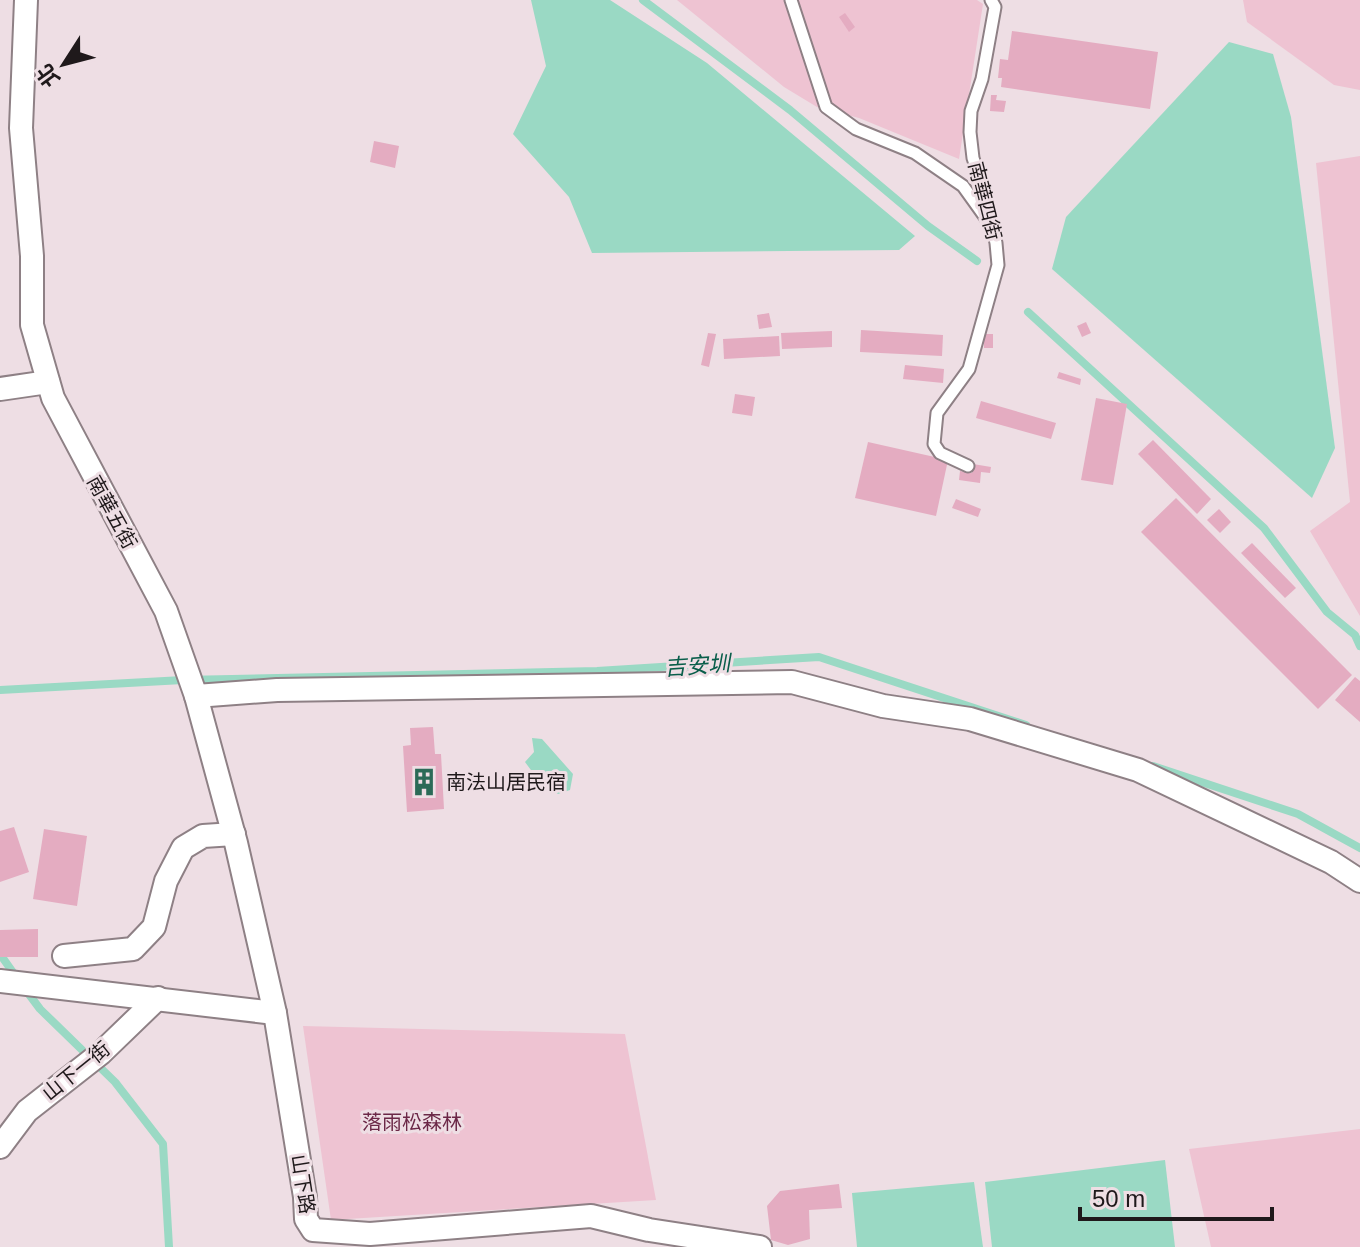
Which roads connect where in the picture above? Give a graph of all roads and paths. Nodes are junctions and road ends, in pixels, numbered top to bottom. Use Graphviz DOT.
graph roads {
  1 [pos="26,0"];
  2 [pos="791,0"];
  3 [pos="991,0"];
  4 [pos="10,124"];
  5 [pos="996,243"];
  6 [pos="48,382"];
  7 [pos="0,389"];
  8 [pos="968,466"];
  9 [pos="196,696"];
  10 [pos="234,834"];
  11 [pos="1360,881"];
  12 [pos="64,956"];
  13 [pos="0,981"];
  14 [pos="158,998"];
  15 [pos="275,1013"];
  16 [pos="0,1147"];
  17 [pos="760,1247"];
  1 -- 4 [label="street, 南華五街"];
  2 -- 5 [label="lane"];
  3 -- 5 [label="lane, 南華四街"];
  4 -- 6 [label="street, 南華五街"];
  5 -- 8 [label="lane, 南華四街"];
  6 -- 7 [label="street"];
  6 -- 9 [label="street, 南華五街"];
  9 -- 10 [label="street, 南華五街"];
  9 -- 11 [label="street"];
  10 -- 12 [label="street"];
  10 -- 15 [label="street, 南華五街"];
  13 -- 14 [label="street"];
  14 -- 15 [label="street"];
  14 -- 16 [label="street, 山下一街"];
  15 -- 17 [label="street, 山下路"];
}
